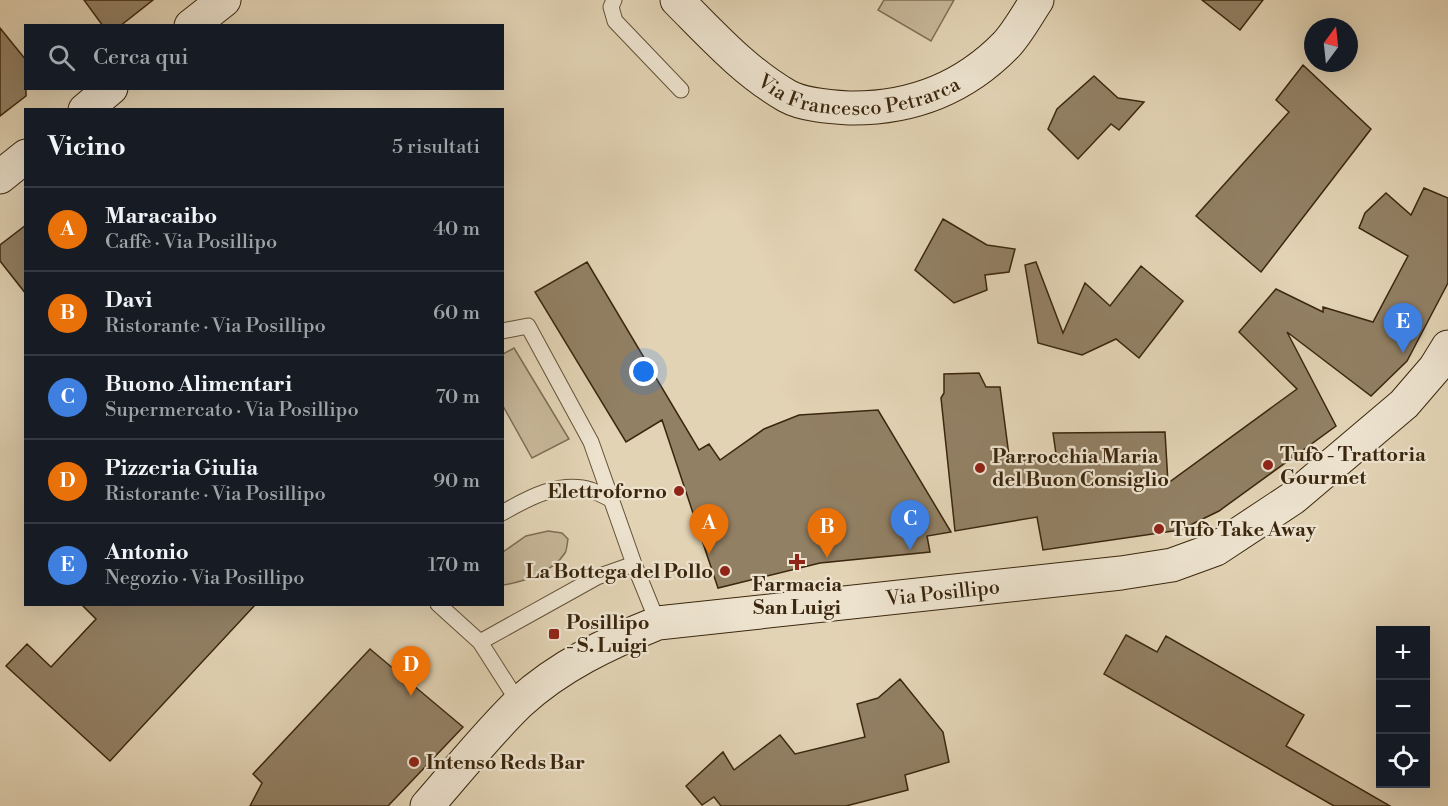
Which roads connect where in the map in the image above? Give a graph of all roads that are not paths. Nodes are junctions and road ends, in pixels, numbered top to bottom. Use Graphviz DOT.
graph roads {
  1 [pos="224,0"];
  2 [pos="614,0"];
  3 [pos="677,0"];
  4 [pos="1037,0"];
  5 [pos="194,24"];
  6 [pos="109,90"];
  7 [pos="681,90"];
  8 [pos="87,108"];
  9 [pos="24,158"];
  10 [pos="0,177"];
  11 [pos="504,331"];
  12 [pos="1448,347"];
  13 [pos="612,500"];
  14 [pos="504,512"];
  15 [pos="634,564"];
  16 [pos="440,606"];
  17 [pos="658,623"];
  18 [pos="480,642"];
  19 [pos="519,703"];
  20 [pos="427,806"];
  1 -- 5 [label="street"];
  2 -- 7 [label="lane"];
  3 -- 4 [label="street, Via Francesco Petrarca"];
  6 -- 8 [label="street"];
  9 -- 10 [label="street"];
  11 -- 13 [label="lane"];
  12 -- 17 [label="street, Via Posillipo"];
  13 -- 14 [label="lane"];
  13 -- 15 [label="lane"];
  15 -- 17 [label="lane"];
  15 -- 18 [label="lane"];
  16 -- 18 [label="lane"];
  17 -- 19 [label="street, Via Posillipo"];
  18 -- 19 [label="lane"];
  19 -- 20 [label="street, Via Posillipo"];
}
